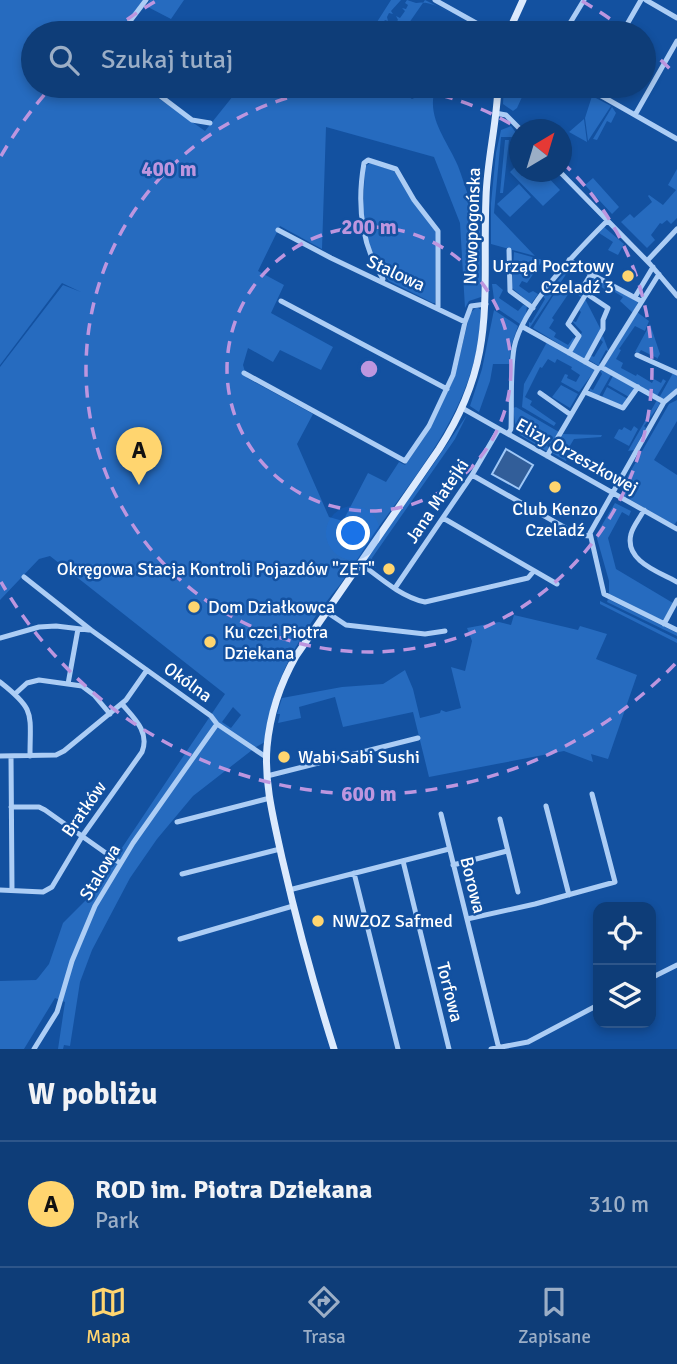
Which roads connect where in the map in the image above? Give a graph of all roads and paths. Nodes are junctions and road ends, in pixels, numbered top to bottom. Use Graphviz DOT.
graph roads {
  1 [pos="146,0"];
  2 [pos="435,0"];
  3 [pos="523,0"];
  4 [pos="584,0"];
  5 [pos="644,0"];
  6 [pos="677,18"];
  7 [pos="130,21"];
  8 [pos="473,21"];
  9 [pos="514,21"];
  10 [pos="571,21"];
  11 [pos="630,21"];
  12 [pos="677,41"];
  13 [pos="656,78"];
  14 [pos="163,98"];
  15 [pos="497,98"];
  16 [pos="607,98"];
  17 [pos="645,98"];
  18 [pos="495,113"];
  19 [pos="635,115"];
  20 [pos="510,119"];
  21 [pos="210,124"];
  22 [pos="677,139"];
  23 [pos="570,182"];
  24 [pos="607,221"];
  25 [pos="677,229"];
  26 [pos="278,230"];
  27 [pos="509,250"];
  28 [pos="569,260"];
  29 [pos="647,261"];
  30 [pos="653,267"];
  31 [pos="377,268"];
  32 [pos="591,274"];
  33 [pos="659,274"];
  34 [pos="370,276"];
  35 [pos="382,281"];
  36 [pos="586,294"];
  37 [pos="677,296"];
  38 [pos="638,299"];
  39 [pos="281,301"];
  40 [pos="486,304"];
  41 [pos="533,308"];
  42 [pos="438,309"];
  43 [pos="465,322"];
  44 [pos="523,327"];
  45 [pos="569,353"];
  46 [pos="637,355"];
  47 [pos="585,362"];
  48 [pos="600,368"];
  49 [pos="244,373"];
  50 [pos="677,373"];
  51 [pos="638,387"];
  52 [pos="447,388"];
  53 [pos="585,391"];
  54 [pos="677,391"];
  55 [pos="540,393"];
  56 [pos="664,402"];
  57 [pos="462,408"];
  58 [pos="571,415"];
  59 [pos="499,429"];
  60 [pos="508,434"];
  61 [pos="547,456"];
  62 [pos="472,475"];
  63 [pos="611,493"];
  64 [pos="644,510"];
  65 [pos="443,518"];
  66 [pos="677,529"];
  67 [pos="590,536"];
  68 [pos="360,563"];
  69 [pos="533,572"];
  70 [pos="24,577"];
  71 [pos="677,582"];
  72 [pos="557,584"];
  73 [pos="395,588"];
  74 [pos="677,600"];
  75 [pos="325,611"];
  76 [pos="664,624"];
  77 [pos="78,629"];
  78 [pos="91,630"];
  79 [pos="677,630"];
  80 [pos="445,631"];
  81 [pos="0,638"];
  82 [pos="147,670"];
  83 [pos="0,682"];
  84 [pos="68,684"];
  85 [pos="15,694"];
  86 [pos="122,704"];
  87 [pos="110,714"];
  88 [pos="217,724"];
  89 [pos="418,738"];
  90 [pos="0,756"];
  91 [pos="11,756"];
  92 [pos="30,756"];
  93 [pos="266,757"];
  94 [pos="267,776"];
  95 [pos="592,794"];
  96 [pos="270,798"];
  97 [pos="546,806"];
  98 [pos="11,807"];
  99 [pos="441,814"];
  100 [pos="500,818"];
  101 [pos="177,822"];
  102 [pos="83,835"];
  103 [pos="280,849"];
  104 [pos="449,849"];
  105 [pos="507,850"];
  106 [pos="403,861"];
  107 [pos="120,863"];
  108 [pos="453,865"];
  109 [pos="354,873"];
  110 [pos="182,874"];
  111 [pos="0,890"];
  112 [pos="12,890"];
  113 [pos="289,890"];
  114 [pos="518,892"];
  115 [pos="569,895"];
  116 [pos="293,906"];
  117 [pos="467,919"];
  118 [pos="180,939"];
  119 [pos="677,965"];
  120 [pos="656,976"];
  121 [pos="593,1008"];
  122 [pos="528,1042"];
  123 [pos="499,1048"];
  124 [pos="34,1049"];
  125 [pos="334,1049"];
  126 [pos="398,1049"];
  127 [pos="449,1049"];
  128 [pos="491,1049"];
  129 [pos="520,1049"];
  1 -- 7 [label="street"];
  2 -- 8 [label="street"];
  3 -- 9 [label="street"];
  4 -- 10 [label="street"];
  5 -- 6 [label="street"];
  5 -- 11 [label="street"];
  12 -- 13 [label="street"];
  14 -- 21 [label="street"];
  15 -- 18 [label="street, Nowopogońska"];
  16 -- 19 [label="street"];
  17 -- 19 [label="street"];
  18 -- 20 [label="street"];
  18 -- 40 [label="street, Nowopogońska"];
  19 -- 22 [label="street"];
  23 -- 24 [label="street"];
  24 -- 28 [label="street"];
  24 -- 29 [label="street"];
  25 -- 29 [label="street"];
  26 -- 34 [label="street, Stalowa"];
  27 -- 41 [label="street"];
  28 -- 32 [label="street"];
  28 -- 41 [label="street"];
  29 -- 30 [label="street"];
  30 -- 33 [label="street"];
  30 -- 38 [label="street"];
  31 -- 34 [label="street"];
  31 -- 35 [label="street"];
  31 -- 42 [label="street"];
  32 -- 36 [label="street"];
  32 -- 38 [label="street"];
  33 -- 37 [label="street"];
  33 -- 38 [label="street"];
  34 -- 35 [label="street, Stalowa"];
  35 -- 42 [label="street, Stalowa"];
  36 -- 45 [label="street"];
  36 -- 47 [label="street"];
  38 -- 48 [label="street"];
  39 -- 52 [label="street"];
  40 -- 43 [label="street"];
  40 -- 57 [label="street, Nowopogońska"];
  41 -- 44 [label="street"];
  42 -- 43 [label="street, Stalowa"];
  43 -- 52 [label="street"];
  44 -- 45 [label="street"];
  44 -- 60 [label="street"];
  45 -- 47 [label="street"];
  46 -- 50 [label="street"];
  47 -- 48 [label="street"];
  48 -- 51 [label="street"];
  48 -- 53 [label="street"];
  49 -- 52 [label="street"];
  51 -- 53 [label="street"];
  51 -- 56 [label="street"];
  53 -- 58 [label="street"];
  54 -- 56 [label="street"];
  55 -- 58 [label="street"];
  56 -- 63 [label="street"];
  57 -- 59 [label="street, Elizy Orzeszkowej"];
  57 -- 68 [label="street, Nowopogońska"];
  58 -- 61 [label="street"];
  59 -- 60 [label="street, Elizy Orzeszkowej"];
  59 -- 62 [label="street, Jana Matejki"];
  60 -- 61 [label="street, Elizy Orzeszkowej"];
  61 -- 63 [label="street, Elizy Orzeszkowej"];
  62 -- 65 [label="street, Jana Matejki"];
  62 -- 67 [label="street"];
  63 -- 64 [label="street, Elizy Orzeszkowej"];
  63 -- 67 [label="street"];
  64 -- 66 [label="street, Elizy Orzeszkowej"];
  64 -- 71 [label="street"];
  65 -- 69 [label="street"];
  65 -- 73 [label="street, Jana Matejki"];
  67 -- 76 [label="street"];
  68 -- 73 [label="street"];
  68 -- 75 [label="street, Nowopogońska"];
  69 -- 72 [label="street"];
  69 -- 73 [label="street"];
  70 -- 78 [label="street, Okólna"];
  74 -- 76 [label="street"];
  75 -- 80 [label="street"];
  75 -- 93 [label="street, Nowopogońska"];
  76 -- 79 [label="street"];
  77 -- 78 [label="street"];
  77 -- 81 [label="street"];
  77 -- 84 [label="street"];
  78 -- 82 [label="street, Okólna"];
  82 -- 86 [label="street"];
  82 -- 88 [label="street, Okólna"];
  83 -- 85 [label="street"];
  84 -- 85 [label="street"];
  84 -- 87 [label="street"];
  85 -- 92 [label="street"];
  86 -- 87 [label="street"];
  86 -- 102 [label="street, Bratków"];
  87 -- 92 [label="street"];
  88 -- 93 [label="street, Okólna"];
  88 -- 107 [label="street, Stalowa"];
  89 -- 94 [label="street"];
  90 -- 91 [label="street"];
  91 -- 92 [label="street"];
  91 -- 98 [label="street"];
  93 -- 94 [label="street, Nowopogońska"];
  94 -- 96 [label="street, Nowopogońska"];
  95 -- 115 [label="street"];
  96 -- 101 [label="street"];
  96 -- 103 [label="street, Nowopogońska"];
  97 -- 115 [label="street"];
  98 -- 102 [label="street"];
  98 -- 112 [label="street"];
  99 -- 104 [label="street"];
  100 -- 105 [label="street"];
  102 -- 107 [label="street"];
  102 -- 112 [label="street, Bratków"];
  103 -- 110 [label="street"];
  103 -- 113 [label="street, Nowopogońska"];
  104 -- 106 [label="street, Borowa"];
  104 -- 108 [label="street, Borowa"];
  105 -- 108 [label="street"];
  105 -- 114 [label="street"];
  106 -- 109 [label="street, Borowa"];
  106 -- 127 [label="street, Torfowa"];
  107 -- 124 [label="street, Stalowa"];
  108 -- 117 [label="street, Borowa"];
  109 -- 113 [label="street, Borowa"];
  109 -- 126 [label="street"];
  111 -- 112 [label="street, Bratków"];
  113 -- 116 [label="street, Nowopogońska"];
  115 -- 117 [label="street"];
  116 -- 118 [label="street"];
  116 -- 125 [label="street, Nowopogońska"];
  117 -- 123 [label="street, Borowa"];
  119 -- 120 [label="street"];
  121 -- 122 [label="street"];
  122 -- 123 [label="street"];
  122 -- 129 [label="street"];
  123 -- 128 [label="street"];
}
